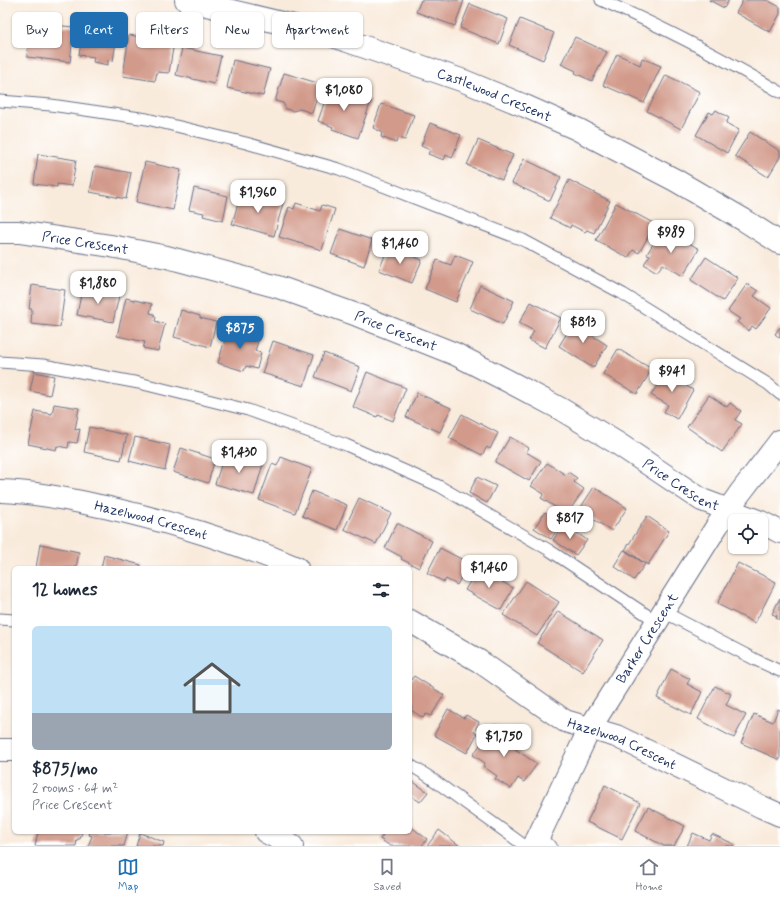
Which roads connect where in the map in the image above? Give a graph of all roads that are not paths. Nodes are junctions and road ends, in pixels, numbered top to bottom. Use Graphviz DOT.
graph roads {
  1 [pos="186,0"];
  2 [pos="602,0"];
  3 [pos="780,92"];
  4 [pos="0,101"];
  5 [pos="0,232"];
  6 [pos="780,243"];
  7 [pos="0,362"];
  8 [pos="780,394"];
  9 [pos="780,441"];
  10 [pos="0,491"];
  11 [pos="728,510"];
  12 [pos="741,514"];
  13 [pos="768,526"];
  14 [pos="780,532"];
  15 [pos="292,566"];
  16 [pos="659,616"];
  17 [pos="0,619"];
  18 [pos="12,620"];
  19 [pos="412,622"];
  20 [pos="780,671"];
  21 [pos="590,728"];
  22 [pos="0,750"];
  23 [pos="12,750"];
  24 [pos="412,766"];
  25 [pos="780,815"];
  26 [pos="270,834"];
  27 [pos="537,844"];
  28 [pos="292,846"];
  1 -- 6 [label="street, Castlewood Crescent"];
  2 -- 3 [label="lane"];
  4 -- 8 [label="lane"];
  5 -- 11 [label="street, Price Crescent"];
  7 -- 16 [label="lane"];
  9 -- 11 [label="street, Barker Crescent"];
  10 -- 15 [label="street, Hazelwood Crescent"];
  11 -- 12 [label="street, Price Crescent"];
  11 -- 16 [label="street, Barker Crescent"];
  13 -- 14 [label="street"];
  16 -- 20 [label="lane"];
  16 -- 21 [label="street, Barker Crescent"];
  17 -- 18 [label="lane"];
  19 -- 21 [label="street, Hazelwood Crescent"];
  21 -- 25 [label="street, Hazelwood Crescent"];
  21 -- 27 [label="street, Barker Crescent"];
  22 -- 23 [label="street"];
  24 -- 27 [label="lane"];
  26 -- 28 [label="street"];
}
